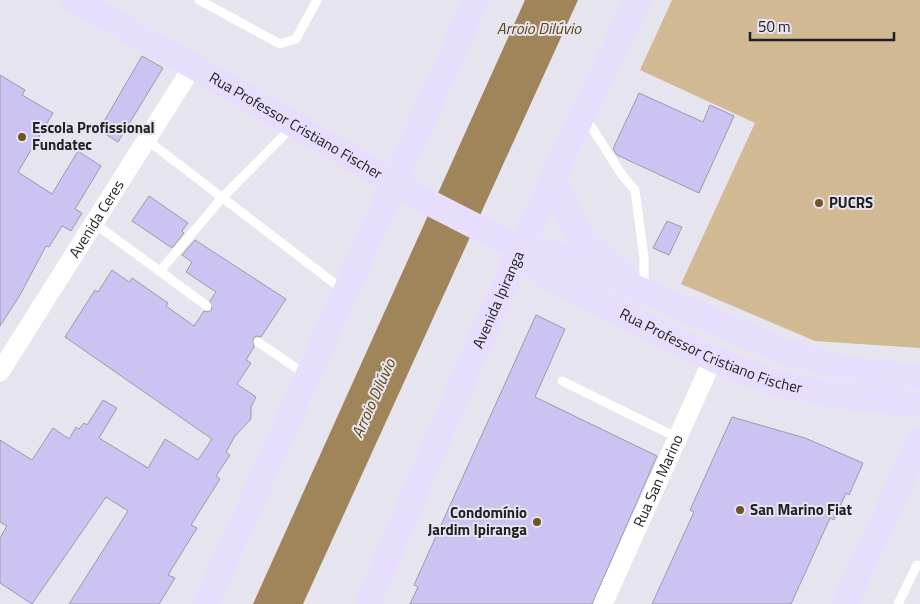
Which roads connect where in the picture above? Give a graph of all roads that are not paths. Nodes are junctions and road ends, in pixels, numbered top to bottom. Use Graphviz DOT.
graph roads {
  1 [pos="74,0"];
  2 [pos="199,0"];
  3 [pos="317,0"];
  4 [pos="476,0"];
  5 [pos="638,0"];
  6 [pos="193,66"];
  7 [pos="582,112"];
  8 [pos="294,124"];
  9 [pos="147,140"];
  10 [pos="553,177"];
  11 [pos="394,184"];
  12 [pos="221,199"];
  13 [pos="94,223"];
  14 [pos="510,244"];
  15 [pos="160,271"];
  16 [pos="345,292"];
  17 [pos="644,292"];
  18 [pos="207,306"];
  19 [pos="258,342"];
  20 [pos="713,359"];
  21 [pos="0,372"];
  22 [pos="307,376"];
  23 [pos="920,376"];
  24 [pos="562,381"];
  25 [pos="920,381"];
  26 [pos="834,396"];
  27 [pos="920,405"];
  28 [pos="678,438"];
  29 [pos="920,439"];
  30 [pos="917,565"];
  31 [pos="206,604"];
  32 [pos="368,604"];
  33 [pos="604,604"];
  34 [pos="845,604"];
  35 [pos="898,604"];
  1 -- 6 [label="main road, Rua Professor Cristiano Fischer"];
  2 -- 3 [label="lane"];
  4 -- 11 [label="main road"];
  5 -- 7 [label="main road, Avenida Ipiranga"];
  6 -- 8 [label="main road, Rua Professor Cristiano Fischer"];
  6 -- 9 [label="street, Avenida Ceres"];
  7 -- 10 [label="main road, Avenida Ipiranga"];
  7 -- 17 [label="lane"];
  8 -- 11 [label="main road, Rua Professor Cristiano Fischer"];
  8 -- 12 [label="lane"];
  9 -- 12 [label="lane"];
  9 -- 13 [label="street, Avenida Ceres"];
  10 -- 14 [label="main road, Avenida Ipiranga"];
  10 -- 17 [label="main road"];
  11 -- 14 [label="main road, Rua Professor Cristiano Fischer"];
  11 -- 16 [label="main road"];
  12 -- 15 [label="lane"];
  12 -- 16 [label="lane"];
  13 -- 15 [label="lane"];
  13 -- 21 [label="street, Avenida Ceres"];
  14 -- 17 [label="main road, Rua Professor Cristiano Fischer"];
  14 -- 20 [label="main road, Rua Professor Cristiano Fischer"];
  14 -- 32 [label="main road, Avenida Ipiranga"];
  15 -- 18 [label="lane"];
  16 -- 22 [label="main road"];
  17 -- 23 [label="main road, Rua Professor Cristiano Fischer"];
  19 -- 22 [label="lane"];
  20 -- 26 [label="main road, Rua Professor Cristiano Fischer"];
  20 -- 28 [label="street, Rua San Marino"];
  22 -- 31 [label="main road"];
  24 -- 28 [label="lane"];
  25 -- 26 [label="main road"];
  26 -- 27 [label="main road, Rua Professor Cristiano Fischer"];
  28 -- 33 [label="street, Rua San Marino"];
  29 -- 34 [label="main road"];
  30 -- 35 [label="lane"];
}
